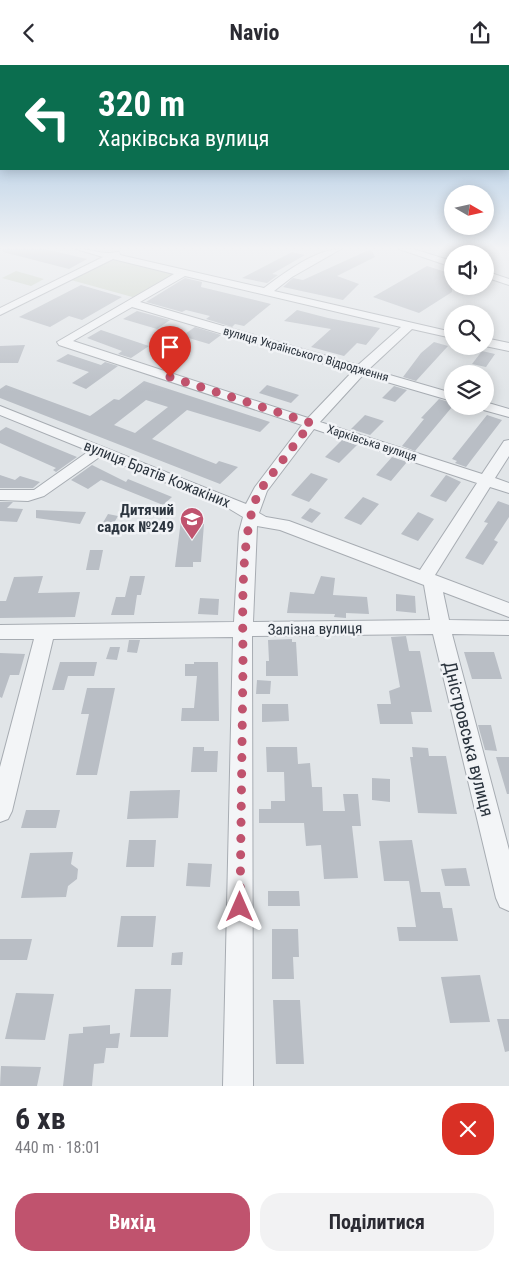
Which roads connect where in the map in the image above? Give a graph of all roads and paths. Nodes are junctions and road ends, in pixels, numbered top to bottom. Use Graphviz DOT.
graph roads {
  1 [pos="32,297"];
  2 [pos="142,297"];
  3 [pos="286,297"];
  4 [pos="131,303"];
  5 [pos="0,313"];
  6 [pos="410,325"];
  7 [pos="444,333"];
  8 [pos="494,344"];
  9 [pos="509,347"];
  10 [pos="360,369"];
  11 [pos="444,395"];
  12 [pos="494,409"];
  13 [pos="0,410"];
  14 [pos="509,413"];
  15 [pos="311,423"];
  16 [pos="509,444"];
  17 [pos="99,450"];
  18 [pos="486,481"];
  19 [pos="509,488"];
  20 [pos="0,495"];
  21 [pos="250,517"];
  22 [pos="429,578"];
  23 [pos="509,610"];
  24 [pos="441,627"];
  25 [pos="509,629"];
  26 [pos="243,630"];
  27 [pos="45,631"];
  28 [pos="0,632"];
  29 [pos="0,811"];
  30 [pos="509,898"];
  31 [pos="238,1086"];
  1 -- 5 [label="street"];
  2 -- 4 [label="street"];
  3 -- 6 [label="street"];
  4 -- 10 [label="street, вулиця Українського Відродження"];
  4 -- 15 [label="street, Харківська вулиця"];
  6 -- 7 [label="street"];
  6 -- 10 [label="street"];
  8 -- 9 [label="street"];
  10 -- 11 [label="street, вулиця Українського Відродження"];
  10 -- 15 [label="street"];
  12 -- 14 [label="street"];
  13 -- 17 [label="street, вулиця Братів Кожакіних"];
  15 -- 18 [label="street, Харківська вулиця"];
  15 -- 21 [label="street"];
  16 -- 18 [label="street"];
  17 -- 20 [label="street"];
  17 -- 21 [label="street, вулиця Братів Кожакіних"];
  18 -- 19 [label="street, Харківська вулиця"];
  18 -- 22 [label="street"];
  21 -- 22 [label="street, вулиця Братів Кожакіних"];
  21 -- 26 [label="street"];
  22 -- 23 [label="street, вулиця Братів Кожакіних"];
  22 -- 24 [label="street, Дністровська вулиця"];
  24 -- 25 [label="street, Залізна вулиця"];
  24 -- 26 [label="street, Залізна вулиця"];
  24 -- 30 [label="street, Дністровська вулиця"];
  26 -- 27 [label="street, Залізна вулиця"];
  26 -- 31 [label="street"];
  27 -- 28 [label="street, Залізна вулиця"];
  27 -- 29 [label="street"];
}
